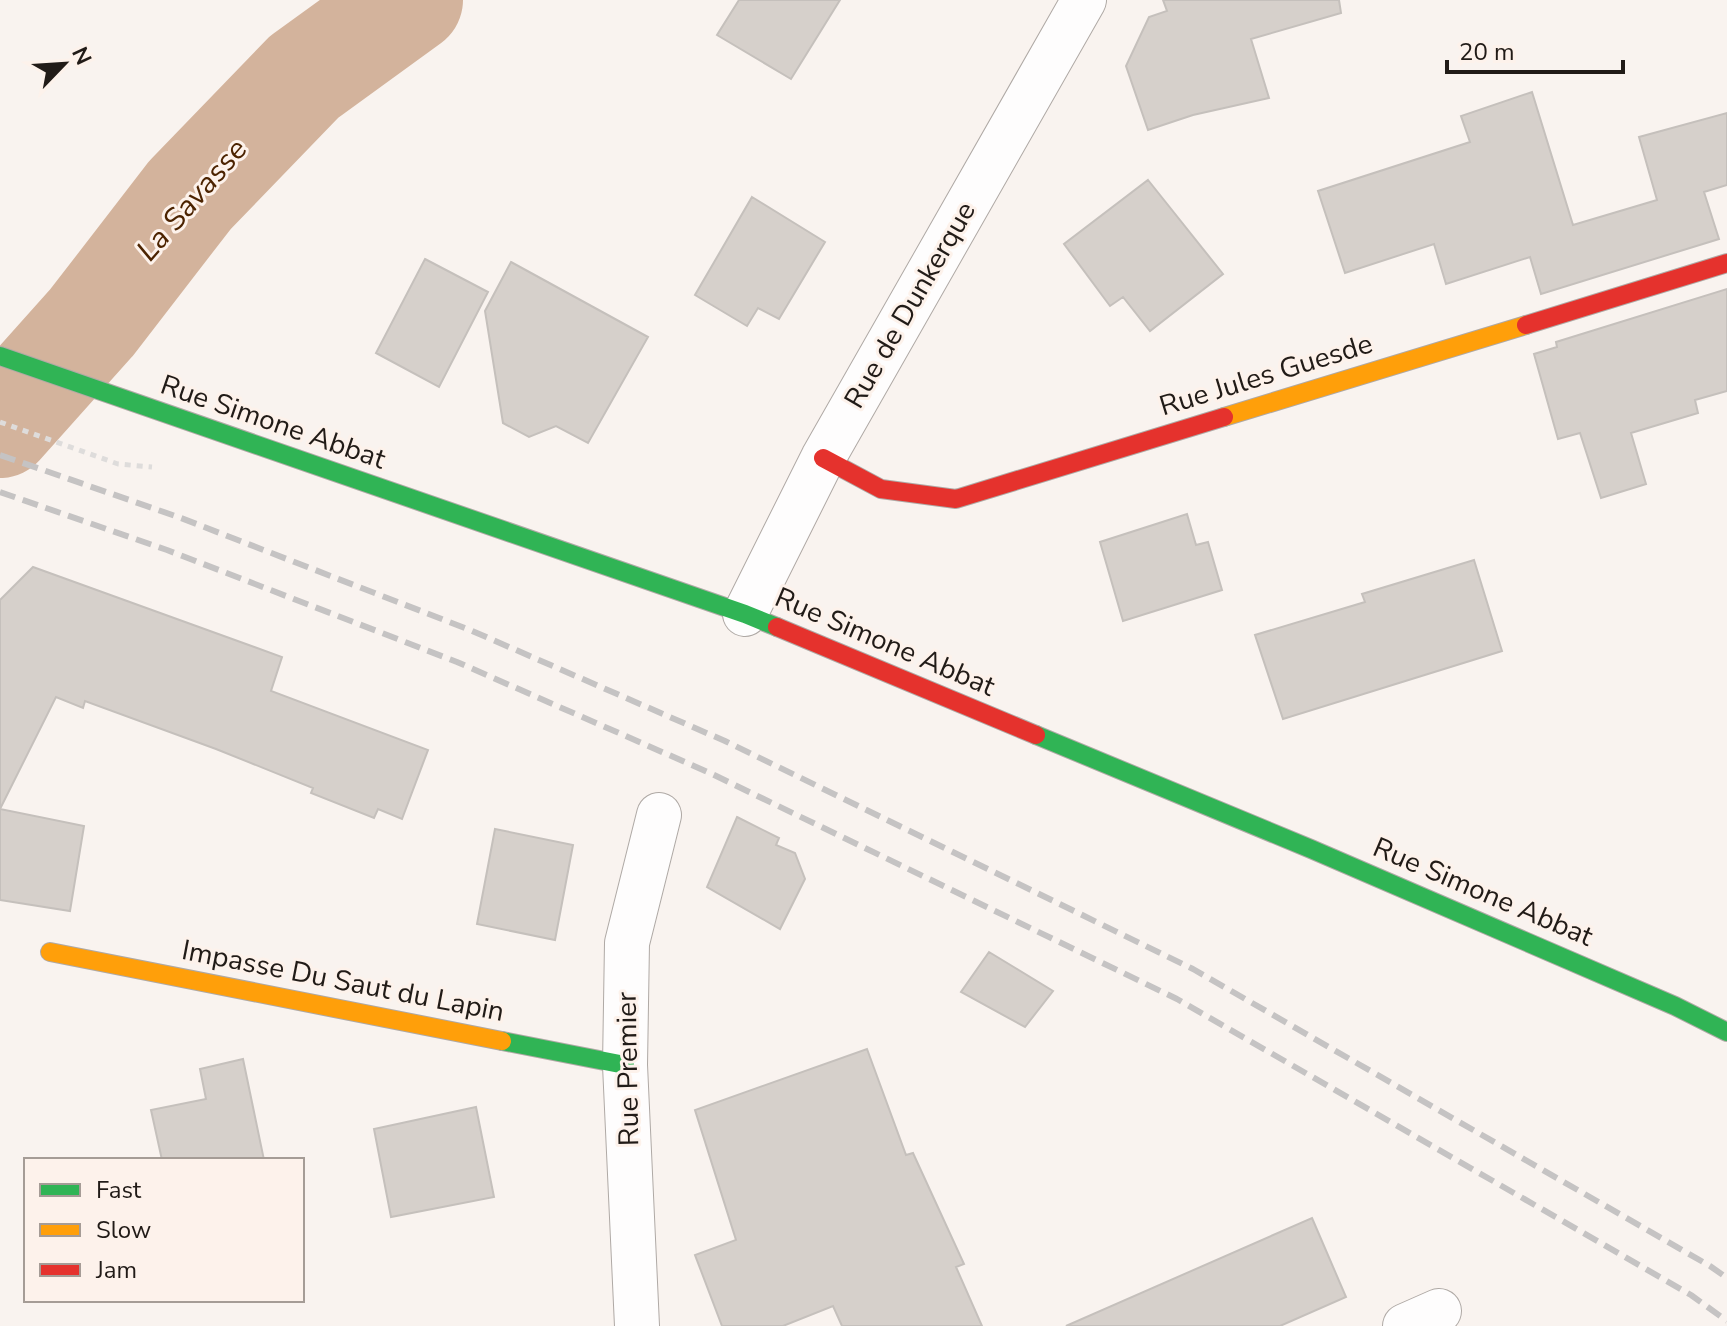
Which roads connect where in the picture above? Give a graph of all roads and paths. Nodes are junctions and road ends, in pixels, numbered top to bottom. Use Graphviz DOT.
graph roads {
  1 [pos="1084,0"];
  2 [pos="1727,263"];
  3 [pos="0,356"];
  4 [pos="823,458"];
  5 [pos="745,614"];
  6 [pos="659,815"];
  7 [pos="50,952"];
  8 [pos="1727,1032"];
  9 [pos="625,1065"];
  10 [pos="637,1326"];
  1 -- 4 [label="street, Rue de Dunkerque"];
  2 -- 4 [label="main road, Rue Jules Guesde"];
  3 -- 5 [label="main road, Rue Simone Abbat"];
  4 -- 5 [label="street, Rue de Dunkerque"];
  5 -- 8 [label="main road, Rue Simone Abbat"];
  6 -- 9 [label="street, Rue Premier"];
  7 -- 9 [label="main road, Impasse Du Saut du Lapin"];
  9 -- 10 [label="street, Rue Premier"];
}
